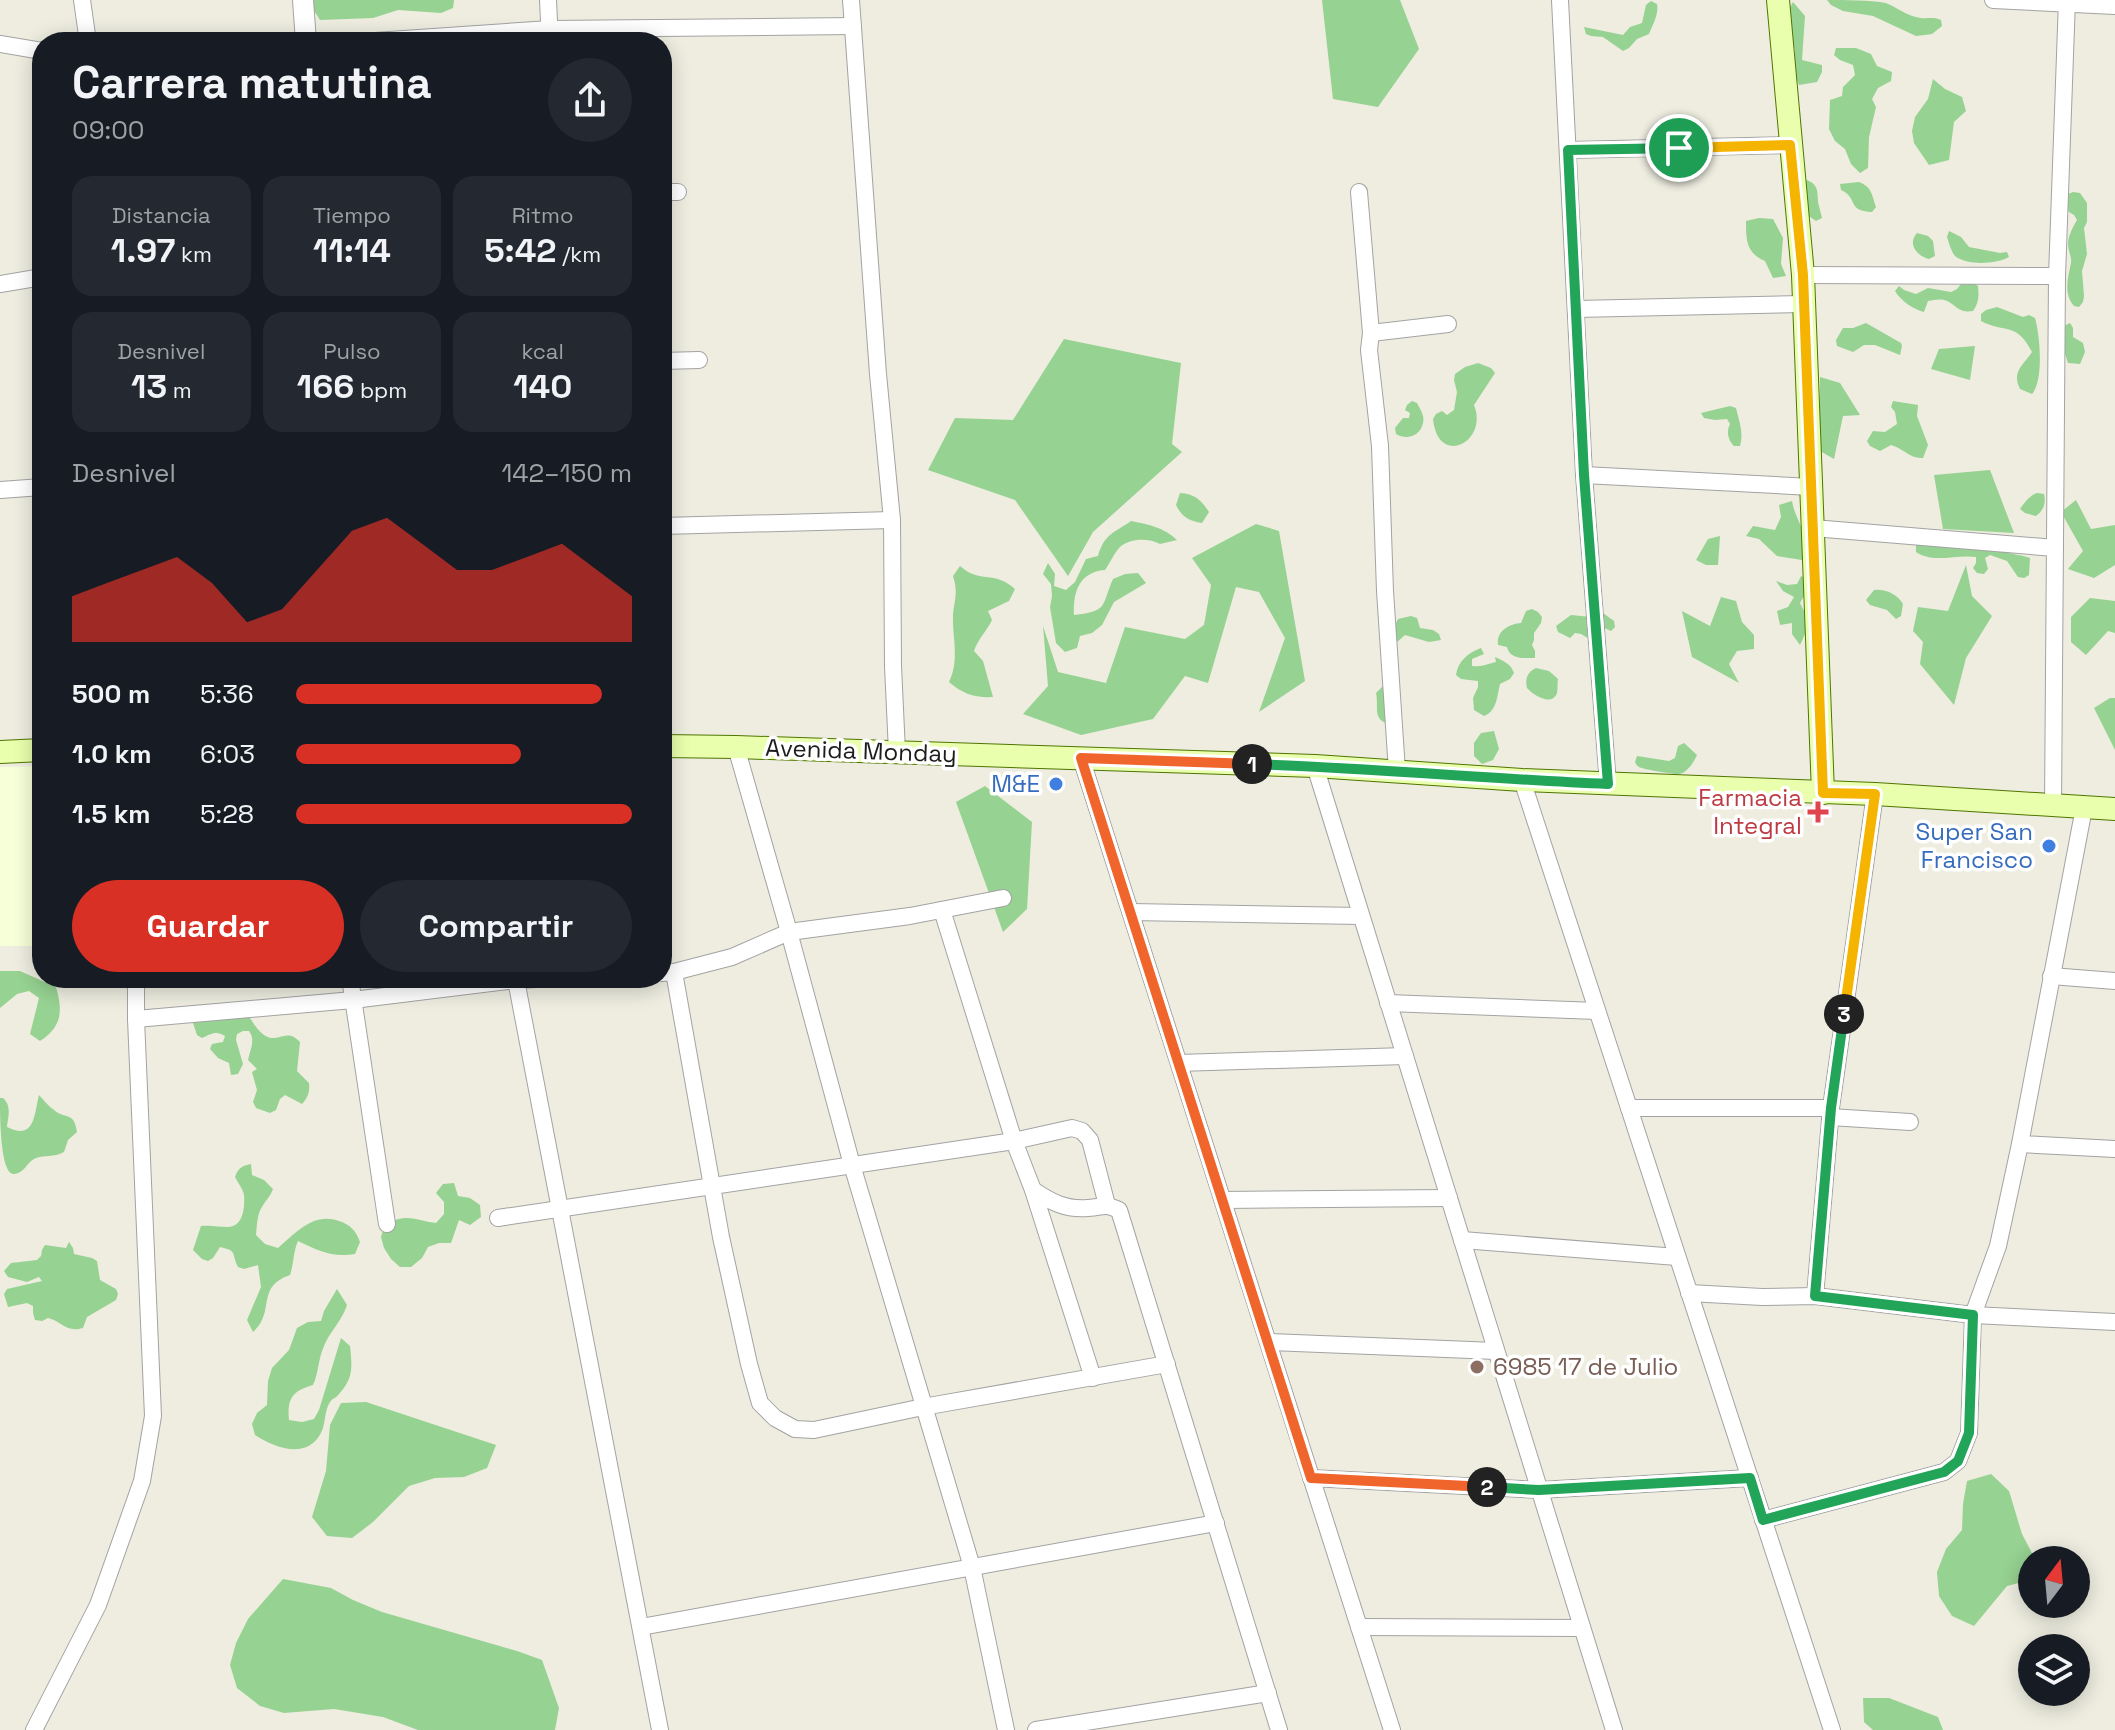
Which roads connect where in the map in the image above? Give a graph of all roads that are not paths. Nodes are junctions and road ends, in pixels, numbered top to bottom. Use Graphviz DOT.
graph roads {
  1 [pos="82,0"];
  2 [pos="303,0"];
  3 [pos="548,0"];
  4 [pos="851,0"];
  5 [pos="1560,0"];
  6 [pos="1778,0"];
  7 [pos="1993,0"];
  8 [pos="2067,2"];
  9 [pos="2115,6"];
  10 [pos="853,26"];
  11 [pos="87,32"];
  12 [pos="305,32"];
  13 [pos="550,32"];
  14 [pos="651,32"];
  15 [pos="0,44"];
  16 [pos="32,49"];
  17 [pos="1790,145"];
  18 [pos="1568,150"];
  19 [pos="1359,192"];
  20 [pos="1803,275"];
  21 [pos="2057,276"];
  22 [pos="32,279"];
  23 [pos="0,284"];
  24 [pos="1803,304"];
  25 [pos="1576,309"];
  26 [pos="1448,324"];
  27 [pos="1371,333"];
  28 [pos="699,360"];
  29 [pos="672,361"];
  30 [pos="1584,475"];
  31 [pos="1811,487"];
  32 [pos="32,488"];
  33 [pos="0,490"];
  34 [pos="892,520"];
  35 [pos="672,526"];
  36 [pos="1813,528"];
  37 [pos="2055,548"];
  38 [pos="672,746"];
  39 [pos="736,747"];
  40 [pos="32,750"];
  41 [pos="0,752"];
  42 [pos="897,752"];
  43 [pos="1081,758"];
  44 [pos="1315,766"];
  45 [pos="1397,771"];
  46 [pos="1522,780"];
  47 [pos="1608,784"];
  48 [pos="1823,793"];
  49 [pos="1875,794"];
  50 [pos="2053,806"];
  51 [pos="2084,808"];
  52 [pos="2115,809"];
  53 [pos="1003,898"];
  54 [pos="942,910"];
  55 [pos="1131,912"];
  56 [pos="1361,916"];
  57 [pos="789,932"];
  58 [pos="672,972"];
  59 [pos="2051,976"];
  60 [pos="2115,981"];
  61 [pos="136,988"];
  62 [pos="351,988"];
  63 [pos="451,988"];
  64 [pos="518,988"];
  65 [pos="671,988"];
  66 [pos="353,1000"];
  67 [pos="1388,1003"];
  68 [pos="1597,1011"];
  69 [pos="136,1019"];
  70 [pos="1405,1056"];
  71 [pos="1179,1063"];
  72 [pos="1629,1108"];
  73 [pos="1831,1112"];
  74 [pos="1910,1122"];
  75 [pos="1014,1141"];
  76 [pos="2020,1144"];
  77 [pos="2115,1149"];
  78 [pos="852,1165"];
  79 [pos="712,1186"];
  80 [pos="1033,1190"];
  81 [pos="1449,1198"];
  82 [pos="1223,1200"];
  83 [pos="1107,1205"];
  84 [pos="560,1209"];
  85 [pos="498,1218"];
  86 [pos="387,1224"];
  87 [pos="1462,1240"];
  88 [pos="1677,1257"];
  89 [pos="1689,1293"];
  90 [pos="1815,1296"];
  91 [pos="1973,1315"];
  92 [pos="2115,1322"];
  93 [pos="1268,1342"];
  94 [pos="1496,1351"];
  95 [pos="1167,1364"];
  96 [pos="1093,1378"];
  97 [pos="923,1407"];
  98 [pos="1311,1478"];
  99 [pos="1750,1478"];
  100 [pos="1539,1490"];
  101 [pos="1763,1520"];
  102 [pos="1216,1523"];
  103 [pos="972,1567"];
  104 [pos="641,1627"];
  105 [pos="1359,1627"];
  106 [pos="1582,1628"];
  107 [pos="1268,1693"];
  108 [pos="34,1730"];
  109 [pos="660,1730"];
  110 [pos="1006,1730"];
  111 [pos="1036,1730"];
  112 [pos="1279,1730"];
  113 [pos="1392,1730"];
  114 [pos="1614,1730"];
  115 [pos="1832,1730"];
  1 -- 11 [label="street"];
  2 -- 12 [label="street"];
  3 -- 13 [label="street"];
  4 -- 10 [label="street"];
  5 -- 18 [label="street"];
  6 -- 17 [label="main road"];
  7 -- 8 [label="street"];
  8 -- 9 [label="street"];
  8 -- 21 [label="street"];
  10 -- 14 [label="street"];
  10 -- 34 [label="street"];
  15 -- 16 [label="street"];
  17 -- 18 [label="street"];
  17 -- 20 [label="main road"];
  18 -- 25 [label="street"];
  19 -- 27 [label="street"];
  20 -- 21 [label="street"];
  20 -- 24 [label="main road"];
  21 -- 37 [label="street"];
  22 -- 23 [label="street"];
  24 -- 25 [label="street"];
  24 -- 31 [label="main road"];
  25 -- 30 [label="street"];
  26 -- 27 [label="street"];
  27 -- 45 [label="street"];
  28 -- 29 [label="street"];
  30 -- 31 [label="street"];
  30 -- 47 [label="street"];
  31 -- 36 [label="main road"];
  32 -- 33 [label="street"];
  34 -- 35 [label="street"];
  34 -- 42 [label="street"];
  36 -- 37 [label="street"];
  36 -- 48 [label="main road"];
  37 -- 50 [label="street"];
  38 -- 39 [label="main road, Avenida Monday"];
  39 -- 42 [label="main road, Avenida Monday"];
  39 -- 57 [label="street"];
  40 -- 41 [label="main road"];
  42 -- 43 [label="main road, Avenida Monday"];
  43 -- 44 [label="main road, Avenida Monday"];
  43 -- 55 [label="street"];
  44 -- 45 [label="main road, Avenida Monday"];
  44 -- 56 [label="street"];
  45 -- 46 [label="main road, Avenida Monday"];
  46 -- 47 [label="main road, Avenida Monday"];
  46 -- 68 [label="street"];
  47 -- 48 [label="main road, Avenida Monday"];
  48 -- 49 [label="main road, Avenida Monday"];
  49 -- 50 [label="main road, Avenida Monday"];
  49 -- 73 [label="street"];
  50 -- 51 [label="main road, Avenida Monday"];
  51 -- 52 [label="main road, Avenida Monday"];
  51 -- 59 [label="street"];
  53 -- 54 [label="street"];
  54 -- 57 [label="street"];
  54 -- 75 [label="street"];
  55 -- 56 [label="street"];
  55 -- 71 [label="street"];
  56 -- 67 [label="street"];
  57 -- 58 [label="street"];
  57 -- 78 [label="street"];
  59 -- 60 [label="street"];
  59 -- 76 [label="street"];
  61 -- 69 [label="street"];
  62 -- 66 [label="street"];
  63 -- 66 [label="street"];
  64 -- 84 [label="street"];
  65 -- 79 [label="street"];
  66 -- 69 [label="street"];
  66 -- 86 [label="street"];
  67 -- 68 [label="street"];
  67 -- 70 [label="street"];
  68 -- 72 [label="street"];
  69 -- 108 [label="street"];
  70 -- 71 [label="street"];
  70 -- 81 [label="street"];
  71 -- 82 [label="street"];
  72 -- 73 [label="street"];
  72 -- 88 [label="street"];
  73 -- 74 [label="street"];
  73 -- 90 [label="street"];
  75 -- 78 [label="street"];
  75 -- 80 [label="street"];
  75 -- 83 [label="street"];
  76 -- 77 [label="street"];
  76 -- 91 [label="street"];
  78 -- 79 [label="street"];
  78 -- 97 [label="street"];
  79 -- 84 [label="street"];
  79 -- 97 [label="street"];
  80 -- 83 [label="street"];
  80 -- 96 [label="street"];
  81 -- 82 [label="street"];
  81 -- 87 [label="street"];
  82 -- 93 [label="street"];
  83 -- 95 [label="street"];
  84 -- 85 [label="street"];
  84 -- 104 [label="street"];
  87 -- 88 [label="street"];
  87 -- 94 [label="street"];
  88 -- 89 [label="street"];
  89 -- 90 [label="street"];
  89 -- 99 [label="street"];
  90 -- 91 [label="street"];
  91 -- 92 [label="street"];
  91 -- 101 [label="street"];
  93 -- 94 [label="street"];
  93 -- 98 [label="street"];
  94 -- 100 [label="street"];
  95 -- 96 [label="street"];
  95 -- 102 [label="street"];
  96 -- 97 [label="street"];
  97 -- 103 [label="street"];
  98 -- 100 [label="street"];
  98 -- 105 [label="street"];
  99 -- 100 [label="street"];
  99 -- 101 [label="street"];
  100 -- 106 [label="street"];
  101 -- 115 [label="street"];
  102 -- 103 [label="street"];
  102 -- 107 [label="street"];
  103 -- 104 [label="street"];
  103 -- 110 [label="street"];
  104 -- 109 [label="street"];
  105 -- 106 [label="street"];
  105 -- 113 [label="street"];
  106 -- 114 [label="street"];
  107 -- 111 [label="street"];
  107 -- 112 [label="street"];
}
